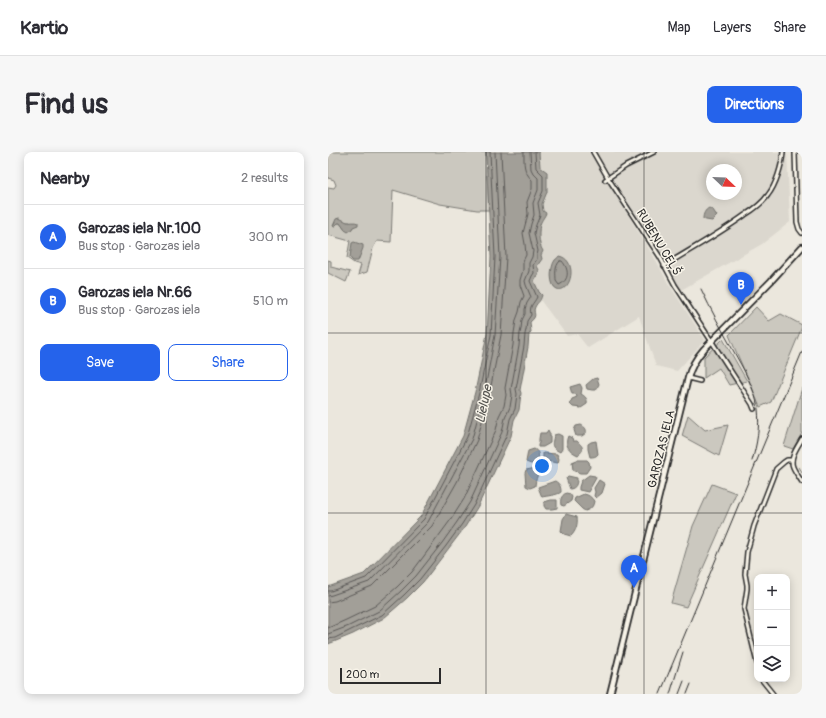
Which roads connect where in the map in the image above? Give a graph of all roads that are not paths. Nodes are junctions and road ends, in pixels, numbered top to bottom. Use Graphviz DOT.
graph roads {
  1 [pos="593,152"];
  2 [pos="654,152"];
  3 [pos="783,152"];
  4 [pos="795,152"];
  5 [pos="607,179"];
  6 [pos="802,233"];
  7 [pos="802,247"];
  8 [pos="664,266"];
  9 [pos="712,341"];
  10 [pos="688,378"];
  11 [pos="700,381"];
  12 [pos="754,409"];
  13 [pos="802,439"];
  14 [pos="792,460"];
  15 [pos="802,482"];
  16 [pos="754,651"];
  17 [pos="763,682"];
  18 [pos="610,694"];
  19 [pos="772,694"];
  1 -- 5 [label="street, RUBEŅU CEĻŠ"];
  2 -- 5 [label="street"];
  3 -- 8 [label="street"];
  4 -- 6 [label="street"];
  5 -- 8 [label="street, RUBEŅU CEĻŠ"];
  7 -- 9 [label="main road, GAROZAS IELA"];
  8 -- 9 [label="street, RUBEŅU CEĻŠ"];
  9 -- 10 [label="main road, GAROZAS IELA"];
  9 -- 12 [label="street, RUBEŅU CEĻŠ"];
  10 -- 11 [label="street"];
  10 -- 18 [label="main road, GAROZAS IELA"];
  13 -- 14 [label="street"];
  14 -- 15 [label="street"];
  14 -- 16 [label="street"];
  17 -- 19 [label="street"];
}
